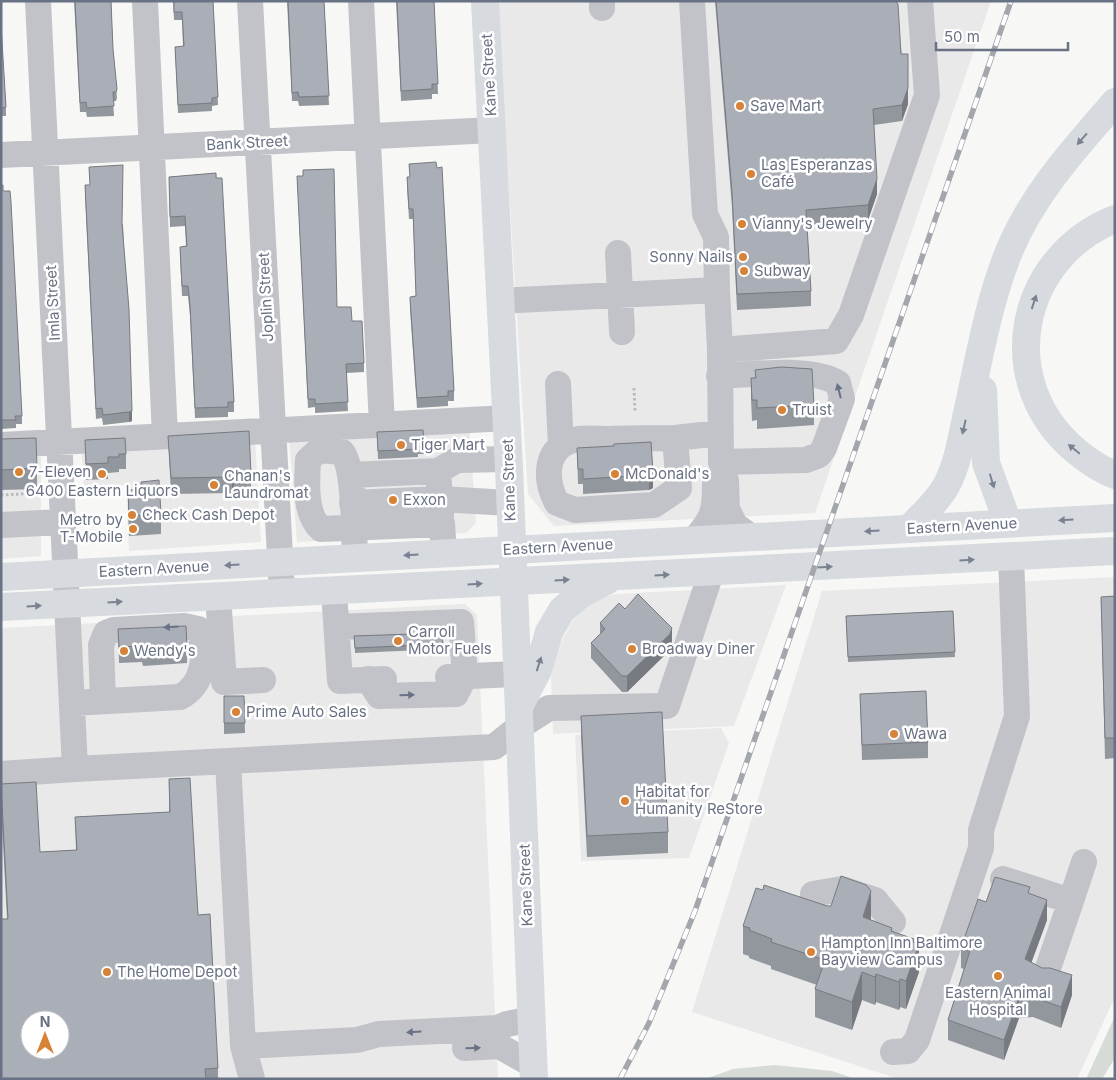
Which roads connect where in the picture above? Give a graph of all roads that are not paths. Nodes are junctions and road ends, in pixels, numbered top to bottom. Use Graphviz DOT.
graph roads {
  1 [pos="38,1"];
  2 [pos="145,1"];
  3 [pos="250,1"];
  4 [pos="361,1"];
  5 [pos="485,1"];
  6 [pos="692,1"];
  7 [pos="920,1"];
  8 [pos="1115,102"];
  9 [pos="492,130"];
  10 [pos="368,136"];
  11 [pos="258,142"];
  12 [pos="152,148"];
  13 [pos="46,153"];
  14 [pos="1,155"];
  15 [pos="1115,219"];
  16 [pos="618,253"];
  17 [pos="717,290"];
  18 [pos="620,295"];
  19 [pos="500,300"];
  20 [pos="622,332"];
  21 [pos="982,346"];
  22 [pos="720,350"];
  23 [pos="719,376"];
  24 [pos="558,384"];
  25 [pos="506,418"];
  26 [pos="382,425"];
  27 [pos="274,430"];
  28 [pos="720,433"];
  29 [pos="165,436"];
  30 [pos="675,438"];
  31 [pos="60,442"];
  32 [pos="1,445"];
  33 [pos="561,446"];
  34 [pos="508,459"];
  35 [pos="720,462"];
  36 [pos="438,471"];
  37 [pos="350,472"];
  38 [pos="1115,475"];
  39 [pos="440,499"];
  40 [pos="352,503"];
  41 [pos="510,503"];
  42 [pos="1115,518"];
  43 [pos="63,522"];
  44 [pos="1008,523"];
  45 [pos="442,524"];
  46 [pos="1,525"];
  47 [pos="354,529"];
  48 [pos="909,529"];
  49 [pos="751,537"];
  50 [pos="694,540"];
  51 [pos="512,550"];
  52 [pos="1115,551"];
  53 [pos="444,553"];
  54 [pos="356,558"];
  55 [pos="1011,558"];
  56 [pos="280,562"];
  57 [pos="65,573"];
  58 [pos="711,573"];
  59 [pos="1,577"];
  60 [pos="614,577"];
  61 [pos="514,582"];
  62 [pos="432,586"];
  63 [pos="334,591"];
  64 [pos="282,593"];
  65 [pos="218,596"];
  66 [pos="66,604"];
  67 [pos="1,607"];
  68 [pos="434,623"];
  69 [pos="337,627"];
  70 [pos="517,674"];
  71 [pos="465,676"];
  72 [pos="263,680"];
  73 [pos="103,701"];
  74 [pos="72,703"];
  75 [pos="519,718"];
  76 [pos="228,761"];
  77 [pos="75,769"];
  78 [pos="1,774"];
  79 [pos="1084,862"];
  80 [pos="1003,879"];
  81 [pos="813,894"];
  82 [pos="1070,901"];
  83 [pos="893,922"];
  84 [pos="1046,974"];
  85 [pos="531,1019"];
  86 [pos="357,1040"];
  87 [pos="243,1046"];
  88 [pos="893,1052"];
  89 [pos="534,1072"];
  90 [pos="252,1079"];
  1 -- 13 [label="street, Imla Street"];
  2 -- 12 [label="street"];
  3 -- 11 [label="street, Joplin Street"];
  4 -- 10 [label="street"];
  5 -- 9 [label="main road, Kane Street"];
  6 -- 17 [label="street"];
  7 -- 22 [label="street"];
  8 -- 21 [label="main road, one-way"];
  9 -- 10 [label="street, Bank Street"];
  9 -- 19 [label="main road, Kane Street"];
  10 -- 11 [label="street, Bank Street"];
  10 -- 26 [label="street"];
  11 -- 12 [label="street, Bank Street"];
  11 -- 27 [label="street, Joplin Street"];
  12 -- 13 [label="street, Bank Street"];
  12 -- 29 [label="street"];
  13 -- 14 [label="street, Bank Street"];
  13 -- 31 [label="street, Imla Street"];
  38 -- 15 [label="main road, one-way"];
  16 -- 18 [label="street"];
  17 -- 18 [label="street"];
  17 -- 22 [label="street"];
  18 -- 19 [label="street"];
  18 -- 20 [label="street"];
  19 -- 25 [label="main road, Kane Street"];
  21 -- 44 [label="main road, one-way"];
  21 -- 48 [label="main road, one-way"];
  22 -- 23 [label="street"];
  23 -- 28 [label="street"];
  35 -- 23 [label="street, one-way"];
  24 -- 33 [label="street"];
  25 -- 26 [label="street"];
  25 -- 34 [label="main road, Kane Street"];
  26 -- 27 [label="street"];
  27 -- 29 [label="street"];
  27 -- 56 [label="street, Joplin Street"];
  28 -- 30 [label="street"];
  28 -- 35 [label="street"];
  29 -- 31 [label="street"];
  30 -- 33 [label="street"];
  30 -- 33 [label="street"];
  31 -- 32 [label="street"];
  31 -- 43 [label="street, Imla Street"];
  34 -- 36 [label="street"];
  34 -- 41 [label="main road, Kane Street"];
  35 -- 49 [label="street"];
  35 -- 50 [label="street"];
  36 -- 37 [label="street"];
  36 -- 39 [label="street"];
  37 -- 40 [label="street"];
  37 -- 47 [label="street"];
  39 -- 40 [label="street"];
  39 -- 41 [label="street"];
  39 -- 45 [label="street"];
  40 -- 47 [label="street"];
  41 -- 51 [label="main road, Kane Street"];
  42 -- 44 [label="main road, Eastern Avenue, one-way"];
  43 -- 46 [label="street"];
  43 -- 57 [label="street, Imla Street"];
  44 -- 48 [label="main road, Eastern Avenue"];
  44 -- 55 [label="main road"];
  45 -- 47 [label="street"];
  45 -- 53 [label="street"];
  47 -- 54 [label="street"];
  48 -- 49 [label="main road, Eastern Avenue, one-way"];
  49 -- 50 [label="main road, Eastern Avenue"];
  50 -- 51 [label="main road, Eastern Avenue"];
  51 -- 53 [label="main road, Eastern Avenue"];
  51 -- 61 [label="main road, Kane Street"];
  52 -- 55 [label="main road, Eastern Avenue"];
  53 -- 54 [label="main road, Eastern Avenue, one-way"];
  54 -- 56 [label="main road, Eastern Avenue"];
  58 -- 55 [label="main road, Eastern Avenue, one-way"];
  55 -- 88 [label="street"];
  56 -- 57 [label="main road, Eastern Avenue, one-way"];
  56 -- 64 [label="street, Joplin Street"];
  57 -- 59 [label="main road, Eastern Avenue"];
  57 -- 66 [label="street, Imla Street"];
  60 -- 58 [label="main road, Eastern Avenue, one-way"];
  58 -- 75 [label="street"];
  61 -- 60 [label="main road, Eastern Avenue, one-way"];
  75 -- 60 [label="main road, one-way"];
  62 -- 61 [label="main road, Eastern Avenue, one-way"];
  61 -- 70 [label="main road, Kane Street"];
  62 -- 63 [label="main road, Eastern Avenue"];
  62 -- 68 [label="street"];
  63 -- 64 [label="main road, Eastern Avenue"];
  63 -- 69 [label="street"];
  64 -- 65 [label="main road, Eastern Avenue"];
  66 -- 65 [label="main road, Eastern Avenue, one-way"];
  65 -- 72 [label="street"];
  67 -- 66 [label="main road, Eastern Avenue, one-way"];
  66 -- 74 [label="street, Imla Street"];
  68 -- 69 [label="street"];
  68 -- 71 [label="street"];
  69 -- 71 [label="street"];
  70 -- 71 [label="street"];
  70 -- 75 [label="main road, Kane Street"];
  73 -- 73 [label="street, one-way"];
  73 -- 74 [label="street"];
  74 -- 77 [label="street, Imla Street"];
  75 -- 76 [label="street"];
  75 -- 85 [label="main road, Kane Street"];
  76 -- 77 [label="street"];
  76 -- 87 [label="street"];
  77 -- 78 [label="street"];
  79 -- 82 [label="street"];
  80 -- 82 [label="street"];
  81 -- 83 [label="street"];
  82 -- 84 [label="street"];
  85 -- 86 [label="street, one-way"];
  85 -- 89 [label="main road, Kane Street"];
  86 -- 87 [label="street"];
  86 -- 89 [label="street, one-way"];
  87 -- 90 [label="street"];
}
